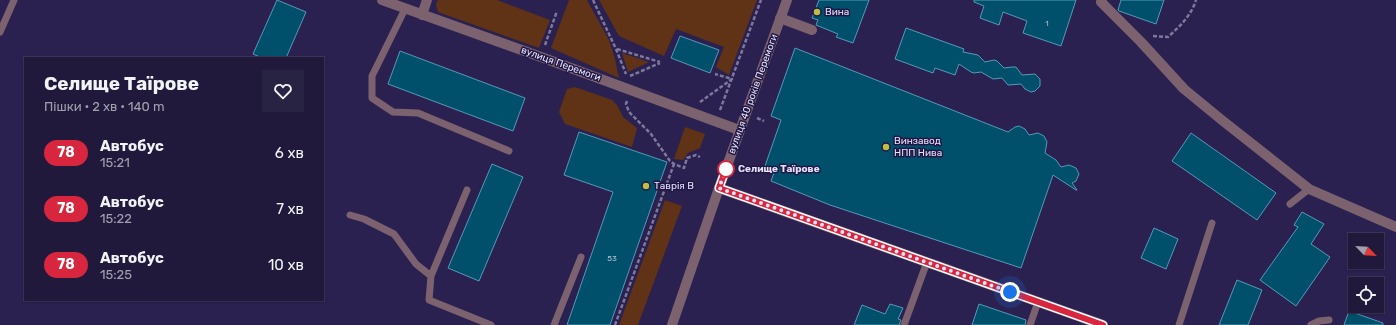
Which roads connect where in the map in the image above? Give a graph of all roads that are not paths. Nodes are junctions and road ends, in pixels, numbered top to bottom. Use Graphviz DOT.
graph roads {
  1 [pos="14,0"];
  2 [pos="382,0"];
  3 [pos="428,0"];
  4 [pos="787,0"];
  5 [pos="1102,0"];
  6 [pos="405,8"];
  7 [pos="422,15"];
  8 [pos="780,18"];
  9 [pos="812,30"];
  10 [pos="0,32"];
  11 [pos="739,130"];
  12 [pos="509,150"];
  13 [pos="719,188"];
  14 [pos="1309,189"];
  15 [pos="467,190"];
  16 [pos="1290,204"];
  17 [pos="350,215"];
  18 [pos="1212,223"];
  19 [pos="1396,227"];
  20 [pos="580,257"];
  21 [pos="927,262"];
  22 [pos="430,276"];
  23 [pos="1038,302"];
  24 [pos="1329,320"];
  25 [pos="491,325"];
  26 [pos="554,325"];
  27 [pos="672,325"];
  28 [pos="904,325"];
  29 [pos="1030,325"];
  30 [pos="1103,325"];
  31 [pos="1179,325"];
  32 [pos="1311,325"];
  1 -- 10 [label="lane"];
  2 -- 6 [label="street, вулиця Перемоги"];
  3 -- 7 [label="street"];
  4 -- 8 [label="street, вулиця 40 років Перемоги"];
  5 -- 14 [label="street"];
  6 -- 7 [label="street, вулиця Перемоги"];
  6 -- 12 [label="lane"];
  7 -- 11 [label="street, вулиця Перемоги"];
  8 -- 9 [label="street"];
  8 -- 11 [label="street, вулиця 40 років Перемоги"];
  11 -- 13 [label="street, вулиця 40 років Перемоги"];
  13 -- 21 [label="street"];
  13 -- 27 [label="street, вулиця 40 років Перемоги"];
  14 -- 16 [label="lane"];
  14 -- 19 [label="street"];
  15 -- 22 [label="lane"];
  17 -- 22 [label="lane"];
  18 -- 31 [label="lane"];
  20 -- 26 [label="lane"];
  21 -- 23 [label="street"];
  21 -- 28 [label="lane"];
  22 -- 25 [label="lane"];
  23 -- 29 [label="lane"];
  23 -- 30 [label="street"];
  24 -- 32 [label="lane"];
}
